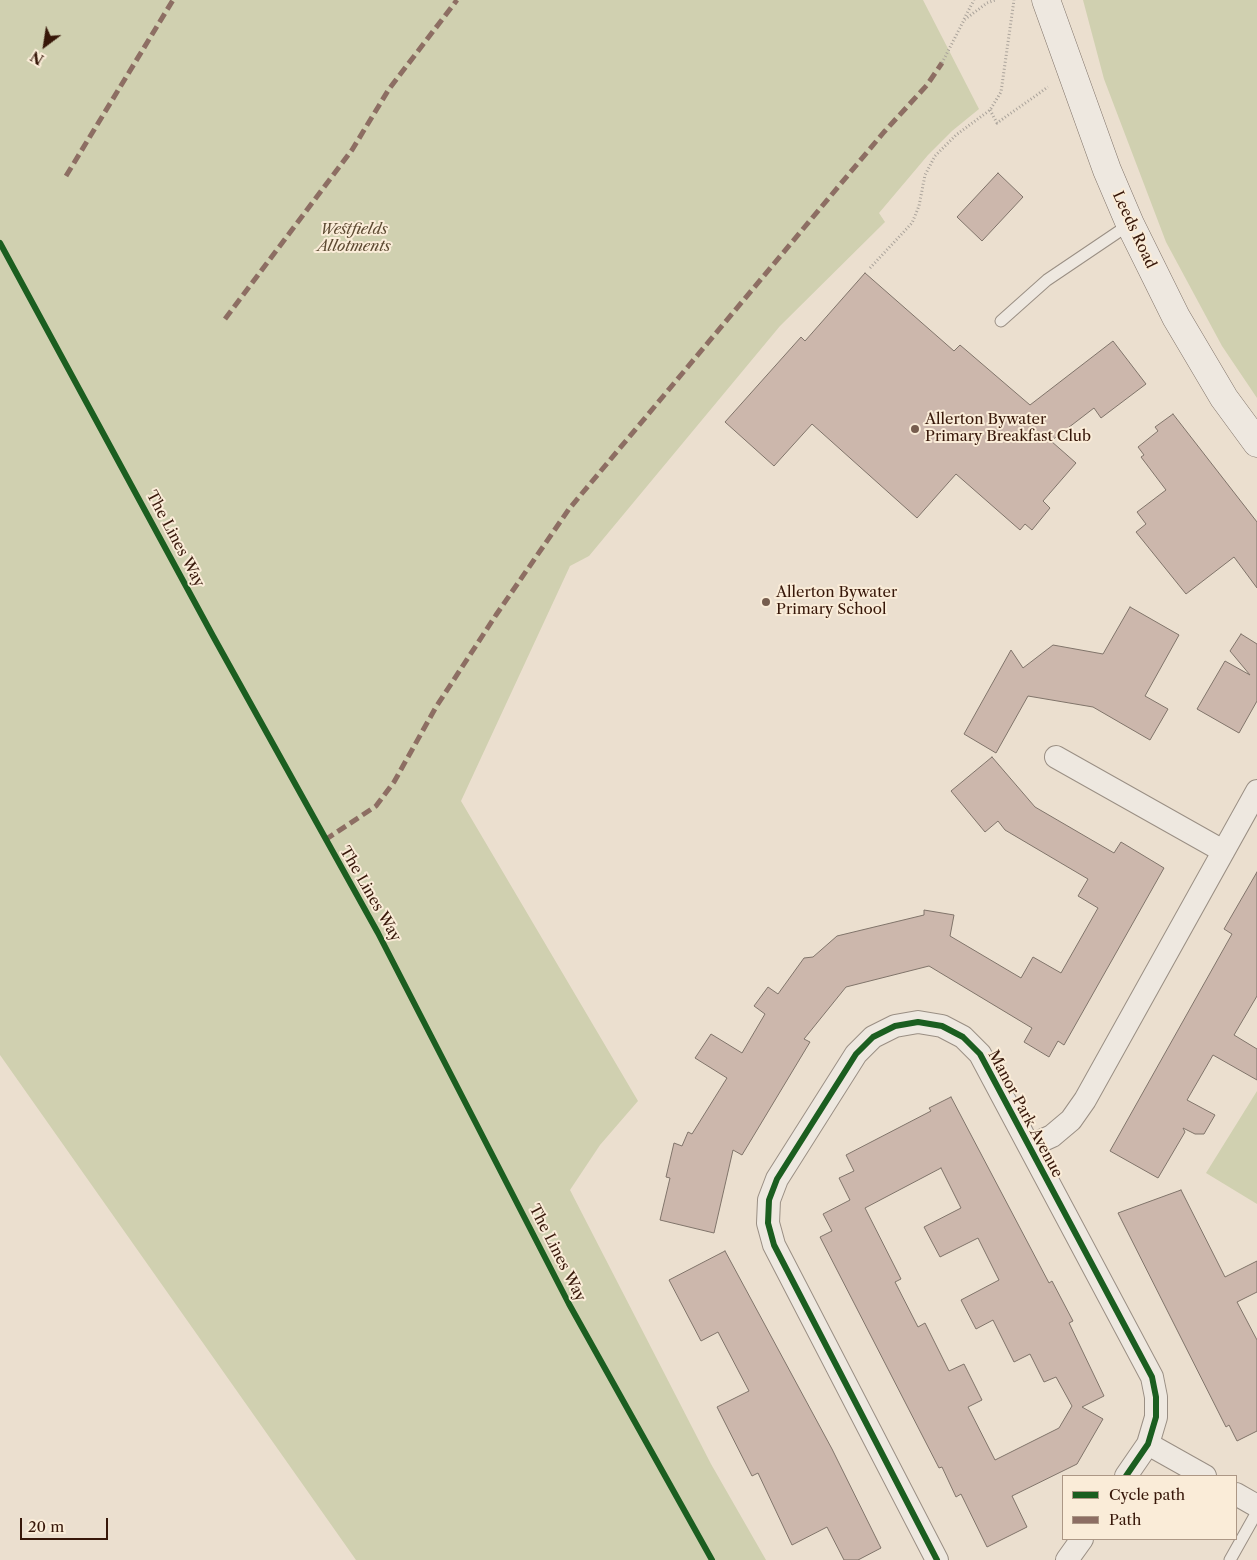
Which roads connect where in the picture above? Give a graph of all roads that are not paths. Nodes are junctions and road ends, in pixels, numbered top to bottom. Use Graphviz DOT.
graph roads {
  1 [pos="1046,0"];
  2 [pos="1130,224"];
  3 [pos="1002,321"];
  4 [pos="1257,443"];
  5 [pos="1056,757"];
  6 [pos="1257,791"];
  7 [pos="1223,851"];
  8 [pos="1030,1146"];
  9 [pos="1148,1444"];
  10 [pos="1127,1475"];
  11 [pos="1203,1475"];
  12 [pos="1237,1495"];
  13 [pos="1257,1506"];
  14 [pos="1257,1512"];
  15 [pos="1081,1540"];
  16 [pos="937,1560"];
  17 [pos="1067,1560"];
  18 [pos="1230,1560"];
  1 -- 2 [label="street, Leeds Road"];
  2 -- 3 [label="lane"];
  2 -- 4 [label="street, Leeds Road"];
  5 -- 7 [label="street"];
  6 -- 7 [label="street, Manor Park Avenue"];
  7 -- 8 [label="street, Manor Park Avenue"];
  8 -- 9 [label="street, Manor Park Avenue"];
  8 -- 16 [label="street, Manor Park Avenue"];
  9 -- 10 [label="street, Manor Park Avenue"];
  9 -- 11 [label="street"];
  12 -- 13 [label="street"];
  14 -- 18 [label="lane"];
  15 -- 17 [label="street"];
}
